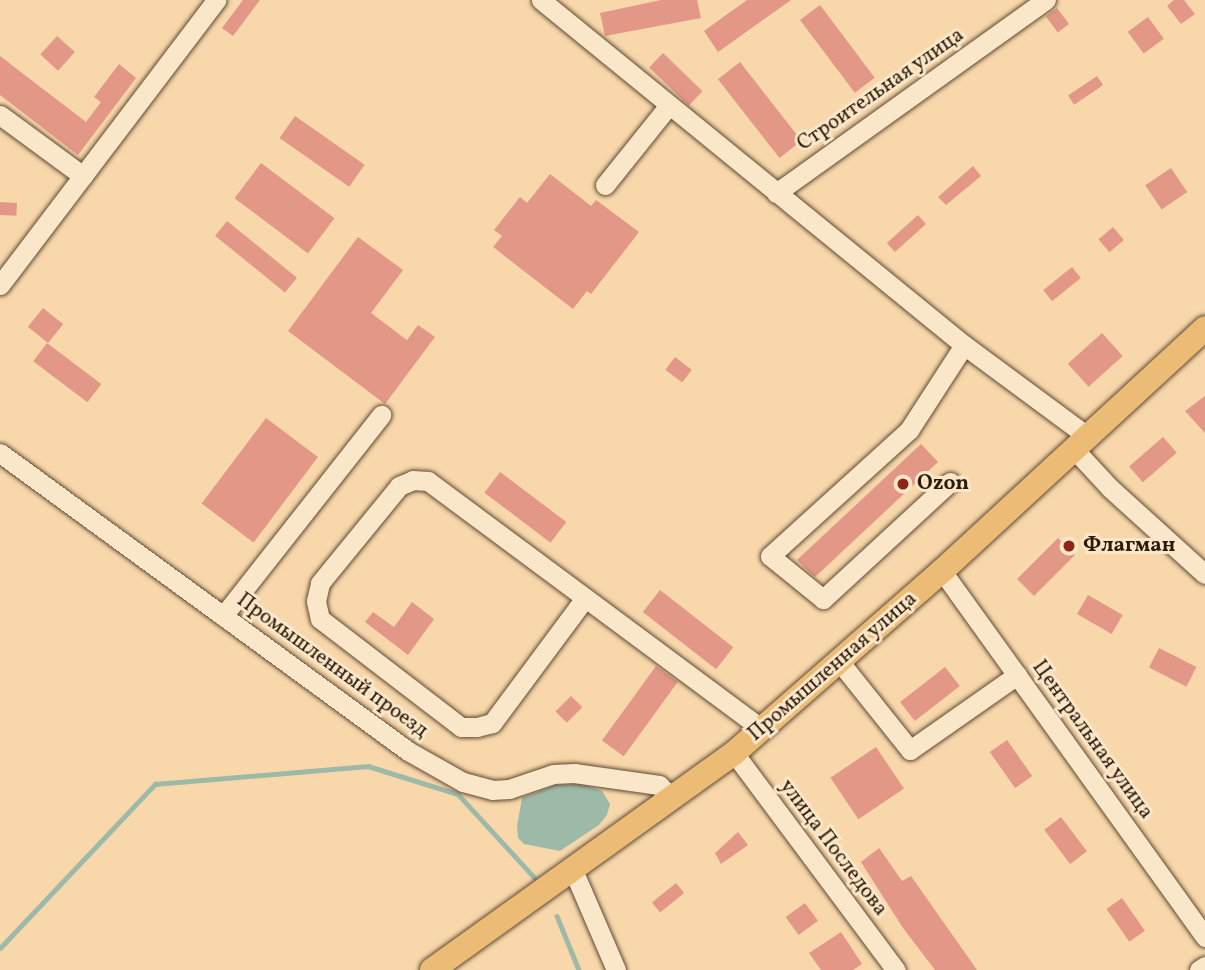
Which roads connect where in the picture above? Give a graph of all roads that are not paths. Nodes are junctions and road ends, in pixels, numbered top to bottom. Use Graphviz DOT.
graph roads {
  1 [pos="216,0"];
  2 [pos="541,0"];
  3 [pos="1046,0"];
  4 [pos="669,105"];
  5 [pos="0,116"];
  6 [pos="83,176"];
  7 [pos="605,185"];
  8 [pos="776,193"];
  9 [pos="0,285"];
  10 [pos="1205,328"];
  11 [pos="964,345"];
  12 [pos="381,415"];
  13 [pos="1080,442"];
  14 [pos="0,453"];
  15 [pos="950,482"];
  16 [pos="942,571"];
  17 [pos="1205,574"];
  18 [pos="585,598"];
  19 [pos="223,616"];
  20 [pos="839,661"];
  21 [pos="1017,674"];
  22 [pos="762,729"];
  23 [pos="734,753"];
  24 [pos="672,798"];
  25 [pos="573,870"];
  26 [pos="1205,937"];
  27 [pos="1205,966"];
  28 [pos="432,970"];
  29 [pos="616,970"];
  30 [pos="896,970"];
  31 [pos="1199,970"];
  1 -- 6 [label="street"];
  2 -- 4 [label="street"];
  3 -- 8 [label="street, Строительная улица"];
  4 -- 7 [label="street"];
  4 -- 8 [label="street"];
  5 -- 6 [label="street"];
  6 -- 9 [label="street"];
  8 -- 11 [label="street"];
  10 -- 13 [label="main road, Промышленная улица"];
  11 -- 13 [label="street"];
  11 -- 15 [label="street"];
  12 -- 19 [label="street"];
  13 -- 16 [label="main road, Промышленная улица"];
  13 -- 17 [label="street"];
  14 -- 19 [label="street, Промышленный проезд"];
  16 -- 20 [label="main road, Промышленная улица"];
  16 -- 21 [label="street, Центральная улица"];
  18 -- 18 [label="street"];
  18 -- 22 [label="street"];
  19 -- 24 [label="street, Промышленный проезд"];
  20 -- 21 [label="street"];
  20 -- 22 [label="main road, Промышленная улица"];
  21 -- 26 [label="street, Центральная улица"];
  22 -- 23 [label="main road, Промышленная улица"];
  23 -- 24 [label="main road, Промышленная улица"];
  23 -- 30 [label="street, улица Последова"];
  24 -- 25 [label="main road, Промышленная улица"];
  25 -- 28 [label="main road, Промышленная улица"];
  25 -- 29 [label="street"];
  27 -- 31 [label="street"];
}
